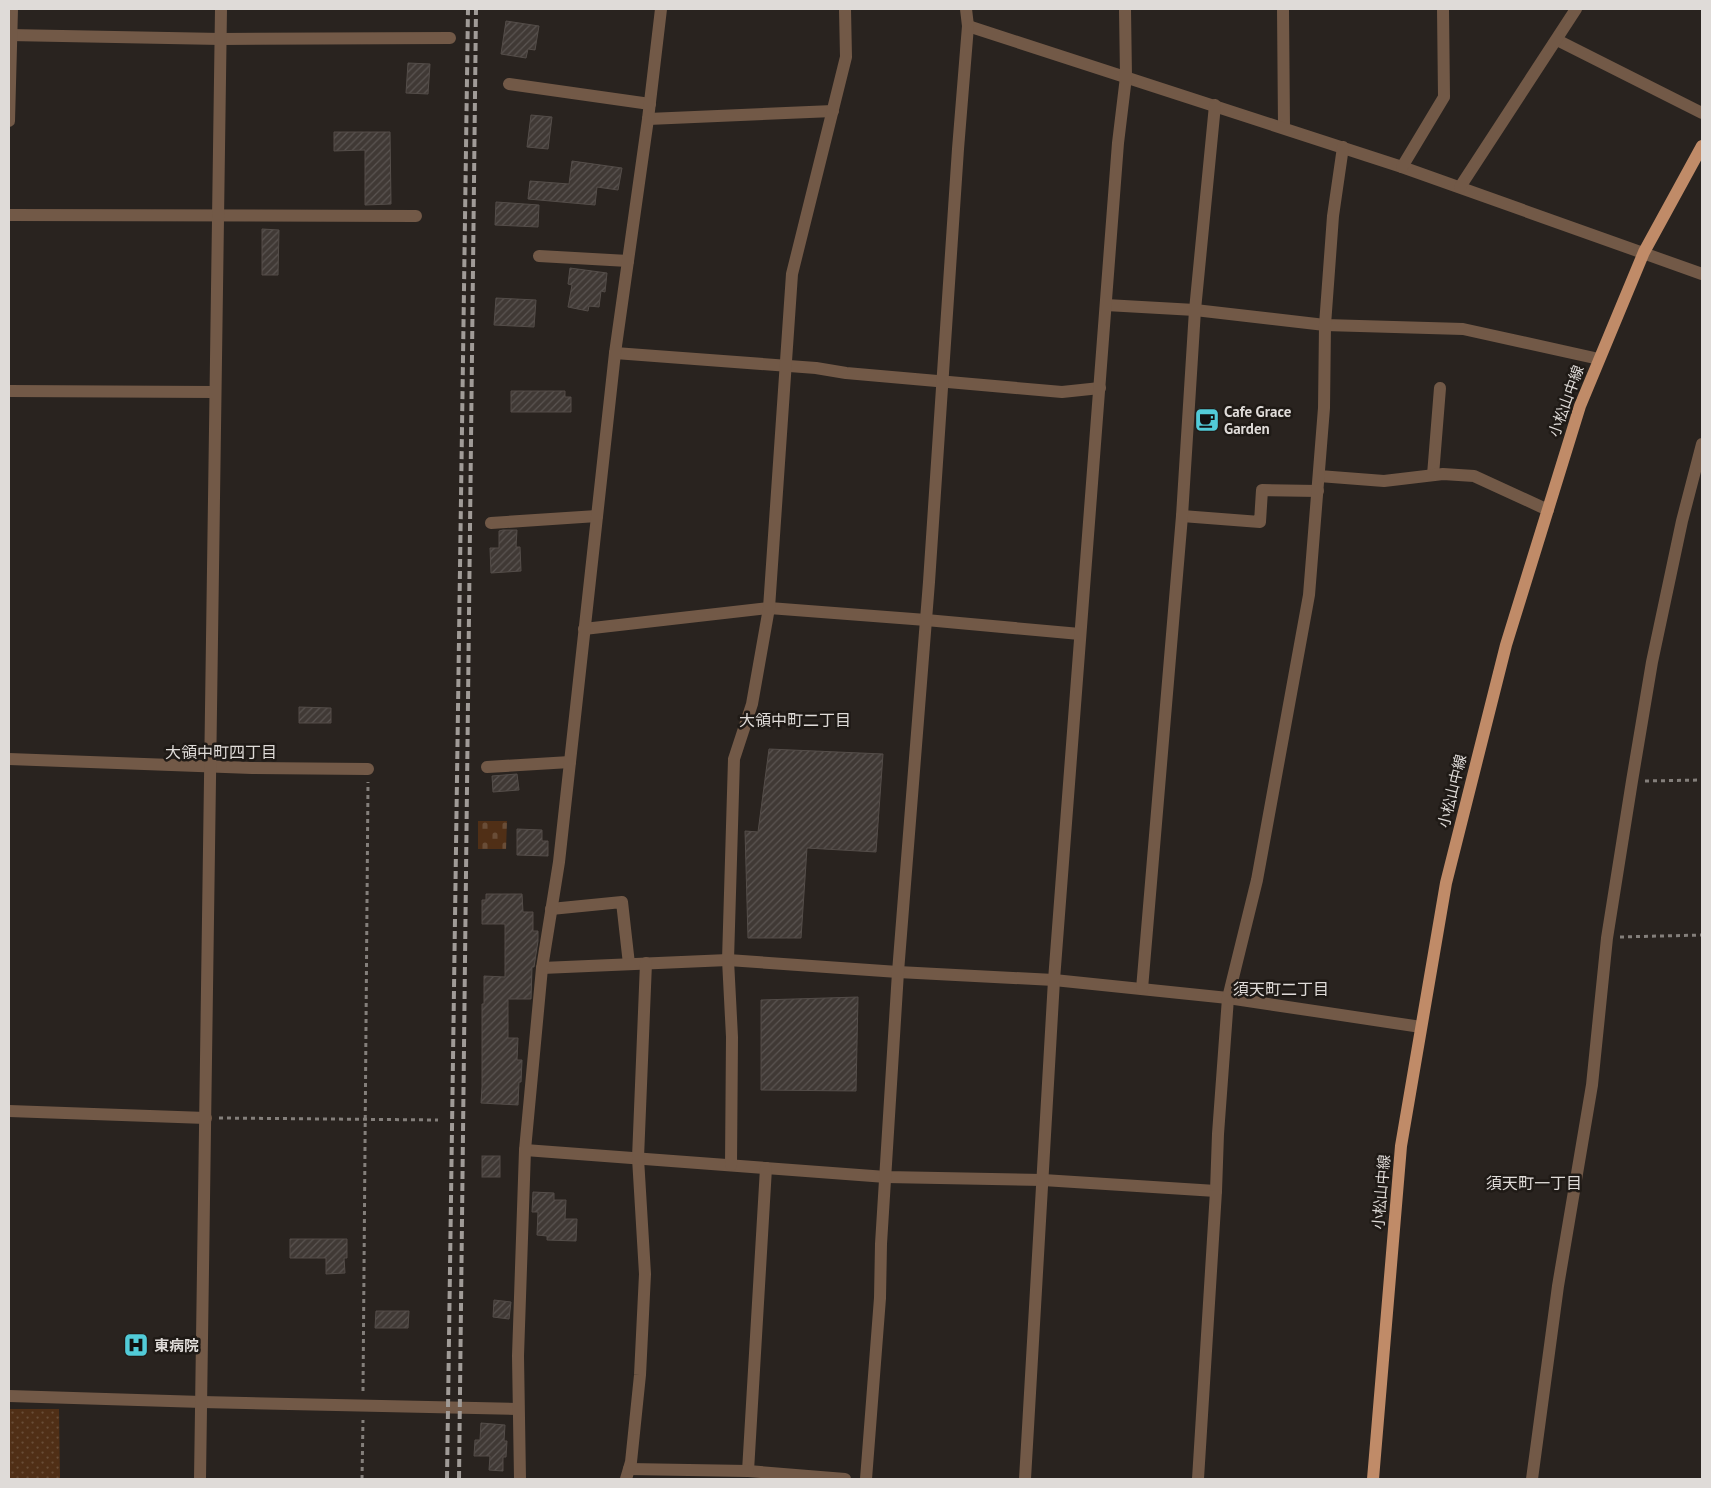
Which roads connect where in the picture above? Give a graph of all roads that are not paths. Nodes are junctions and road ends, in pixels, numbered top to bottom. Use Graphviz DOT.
graph roads {
  1 [pos="12,9"];
  2 [pos="221,9"];
  3 [pos="661,9"];
  4 [pos="845,9"];
  5 [pos="966,9"];
  6 [pos="1125,9"];
  7 [pos="1283,9"];
  8 [pos="1444,9"];
  9 [pos="1576,9"];
  10 [pos="968,26"];
  11 [pos="10,35"];
  12 [pos="450,38"];
  13 [pos="221,39"];
  14 [pos="1557,40"];
  15 [pos="1126,77"];
  16 [pos="509,84"];
  17 [pos="650,104"];
  18 [pos="1215,105"];
  19 [pos="833,111"];
  20 [pos="1702,114"];
  21 [pos="648,119"];
  22 [pos="9,121"];
  23 [pos="1284,127"];
  24 [pos="1702,146"];
  25 [pos="1343,147"];
  26 [pos="1402,167"];
  27 [pos="1460,187"];
  28 [pos="9,215"];
  29 [pos="218,215"];
  30 [pos="416,216"];
  31 [pos="1644,252"];
  32 [pos="539,256"];
  33 [pos="628,261"];
  34 [pos="1702,274"];
  35 [pos="1106,304"];
  36 [pos="1195,310"];
  37 [pos="1325,325"];
  38 [pos="615,353"];
  39 [pos="1599,359"];
  40 [pos="786,367"];
  41 [pos="943,381"];
  42 [pos="1100,388"];
  43 [pos="1440,388"];
  44 [pos="9,391"];
  45 [pos="215,392"];
  46 [pos="1702,444"];
  47 [pos="1433,475"];
  48 [pos="1319,476"];
  49 [pos="1318,491"];
  50 [pos="1548,510"];
  51 [pos="597,516"];
  52 [pos="1182,516"];
  53 [pos="491,523"];
  54 [pos="769,608"];
  55 [pos="926,620"];
  56 [pos="584,629"];
  57 [pos="1080,634"];
  58 [pos="9,760"];
  59 [pos="570,762"];
  60 [pos="210,765"];
  61 [pos="487,767"];
  62 [pos="368,769"];
  63 [pos="551,909"];
  64 [pos="728,960"];
  65 [pos="629,964"];
  66 [pos="646,964"];
  67 [pos="542,968"];
  68 [pos="898,972"];
  69 [pos="1054,980"];
  70 [pos="1142,989"];
  71 [pos="1228,998"];
  72 [pos="1421,1027"];
  73 [pos="9,1111"];
  74 [pos="206,1118"];
  75 [pos="525,1150"];
  76 [pos="638,1158"];
  77 [pos="732,1165"];
  78 [pos="766,1168"];
  79 [pos="886,1176"];
  80 [pos="1043,1180"];
  81 [pos="1216,1191"];
  82 [pos="9,1396"];
  83 [pos="202,1402"];
  84 [pos="518,1409"];
  85 [pos="748,1471"];
  86 [pos="627,1474"];
  87 [pos="200,1479"];
  88 [pos="520,1479"];
  89 [pos="846,1479"];
  90 [pos="866,1479"];
  91 [pos="1025,1479"];
  92 [pos="1198,1479"];
  93 [pos="1373,1479"];
  94 [pos="1532,1479"];
  1 -- 11 [label="street"];
  2 -- 13 [label="street"];
  3 -- 17 [label="street"];
  4 -- 19 [label="street"];
  5 -- 10 [label="street"];
  6 -- 15 [label="street"];
  7 -- 23 [label="street"];
  8 -- 26 [label="street"];
  9 -- 14 [label="street"];
  10 -- 15 [label="street"];
  10 -- 41 [label="street"];
  11 -- 13 [label="street"];
  11 -- 22 [label="street"];
  12 -- 13 [label="street"];
  13 -- 29 [label="street"];
  14 -- 20 [label="street"];
  14 -- 27 [label="street"];
  15 -- 18 [label="street"];
  15 -- 35 [label="street"];
  16 -- 17 [label="street"];
  17 -- 21 [label="street"];
  18 -- 23 [label="street"];
  18 -- 36 [label="street"];
  19 -- 21 [label="street"];
  19 -- 40 [label="street"];
  21 -- 33 [label="street"];
  23 -- 25 [label="street"];
  24 -- 31 [label="main road, 小松山中線"];
  25 -- 26 [label="street"];
  25 -- 37 [label="street"];
  26 -- 27 [label="street"];
  27 -- 31 [label="street"];
  28 -- 29 [label="street"];
  29 -- 30 [label="street"];
  29 -- 45 [label="street"];
  31 -- 34 [label="street"];
  31 -- 39 [label="main road, 小松山中線"];
  32 -- 33 [label="street"];
  33 -- 38 [label="street"];
  35 -- 36 [label="street"];
  35 -- 42 [label="street"];
  36 -- 37 [label="street"];
  36 -- 52 [label="street"];
  37 -- 39 [label="street"];
  37 -- 48 [label="street"];
  38 -- 40 [label="street"];
  38 -- 51 [label="street"];
  39 -- 50 [label="main road, 小松山中線"];
  40 -- 41 [label="street"];
  40 -- 54 [label="street"];
  41 -- 42 [label="street"];
  41 -- 55 [label="street"];
  42 -- 57 [label="street"];
  43 -- 47 [label="street"];
  44 -- 45 [label="street"];
  45 -- 60 [label="street"];
  46 -- 94 [label="street"];
  47 -- 48 [label="street"];
  47 -- 50 [label="street"];
  48 -- 49 [label="street"];
  49 -- 52 [label="street"];
  49 -- 71 [label="street"];
  50 -- 72 [label="main road, 小松山中線"];
  51 -- 53 [label="street"];
  51 -- 56 [label="street"];
  52 -- 70 [label="street"];
  54 -- 55 [label="street"];
  54 -- 56 [label="street"];
  54 -- 64 [label="street"];
  55 -- 57 [label="street"];
  55 -- 68 [label="street"];
  56 -- 59 [label="street"];
  57 -- 69 [label="street"];
  58 -- 60 [label="street"];
  59 -- 61 [label="street"];
  59 -- 63 [label="street"];
  60 -- 62 [label="street"];
  60 -- 74 [label="street"];
  63 -- 65 [label="street"];
  63 -- 67 [label="street"];
  64 -- 66 [label="street"];
  64 -- 68 [label="street"];
  64 -- 77 [label="street"];
  65 -- 66 [label="street"];
  65 -- 67 [label="street"];
  66 -- 76 [label="street"];
  67 -- 75 [label="street"];
  68 -- 69 [label="street"];
  68 -- 79 [label="street"];
  69 -- 70 [label="street"];
  69 -- 80 [label="street"];
  70 -- 71 [label="street"];
  71 -- 72 [label="street"];
  71 -- 81 [label="street"];
  72 -- 93 [label="main road, 小松山中線"];
  73 -- 74 [label="street"];
  74 -- 83 [label="street"];
  75 -- 76 [label="street"];
  75 -- 84 [label="street"];
  76 -- 77 [label="street"];
  76 -- 86 [label="street"];
  77 -- 78 [label="street"];
  78 -- 79 [label="street"];
  78 -- 85 [label="street"];
  79 -- 80 [label="street"];
  79 -- 90 [label="street"];
  80 -- 81 [label="street"];
  80 -- 91 [label="street"];
  81 -- 92 [label="street"];
  82 -- 83 [label="street"];
  83 -- 84 [label="street"];
  83 -- 87 [label="street"];
  84 -- 88 [label="street"];
  85 -- 86 [label="street"];
  85 -- 89 [label="street"];
}
